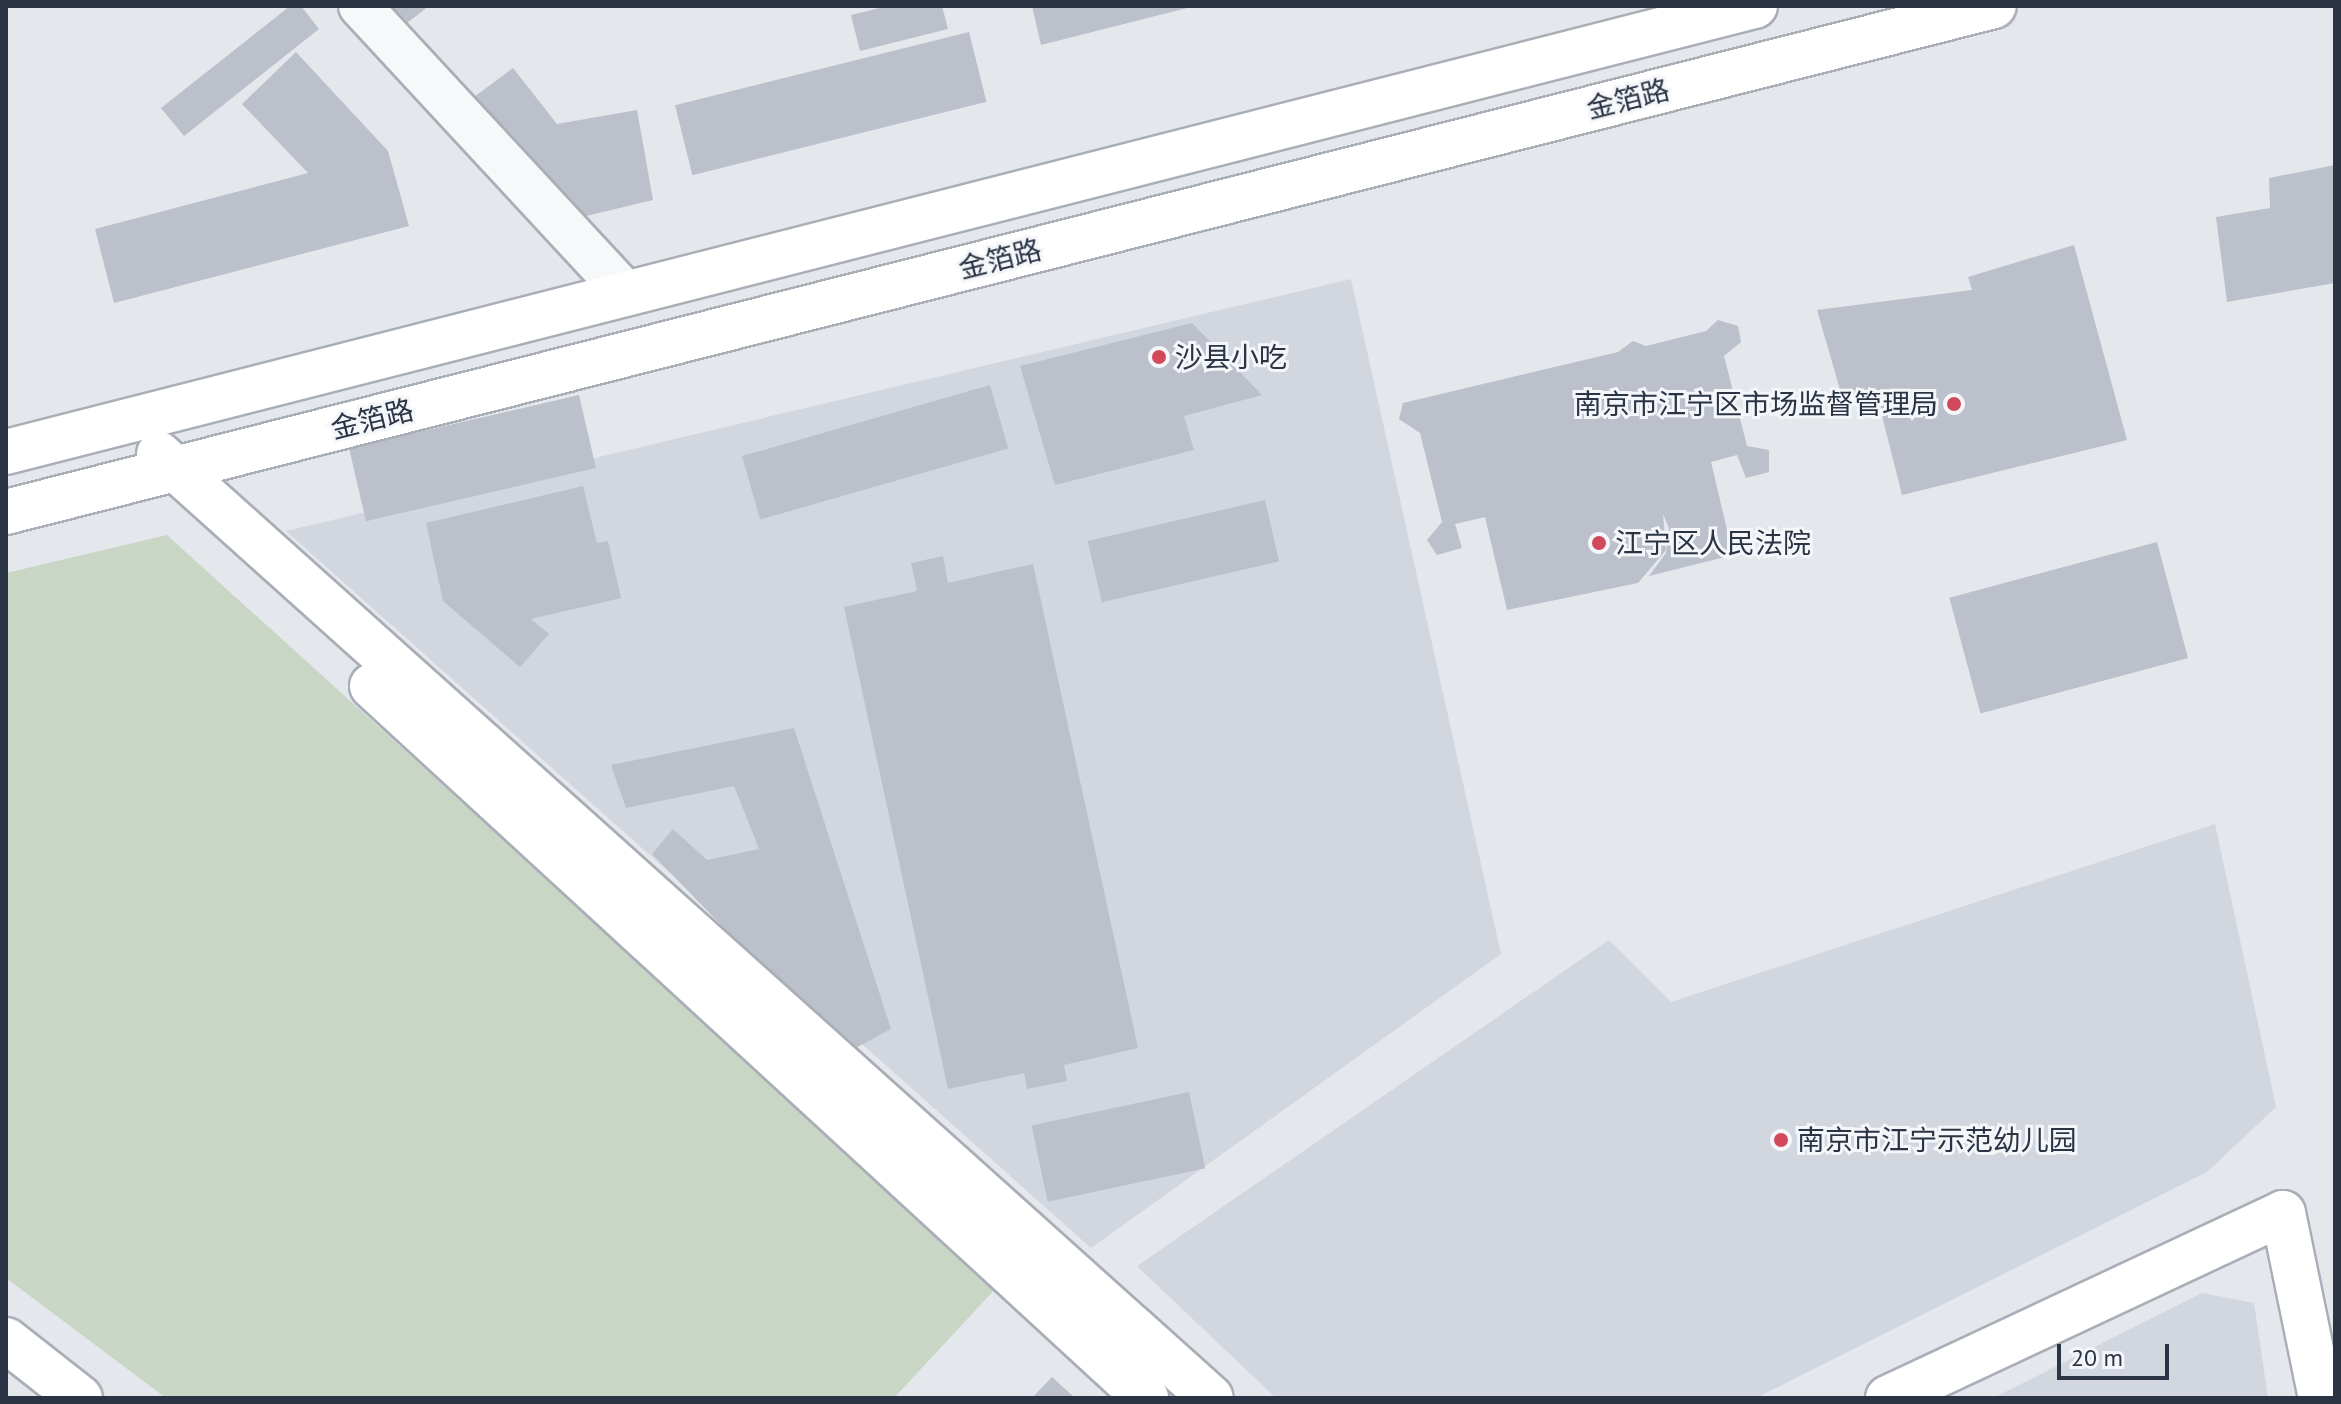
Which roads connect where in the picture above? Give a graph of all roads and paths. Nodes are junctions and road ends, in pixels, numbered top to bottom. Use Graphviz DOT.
graph roads {
  1 [pos="360,6"];
  2 [pos="1755,6"];
  3 [pos="1994,6"];
  4 [pos="627,294"];
  5 [pos="108,426"];
  6 [pos="6,452"];
  7 [pos="160,473"];
  8 [pos="6,512"];
  9 [pos="6,1340"];
  10 [pos="80,1398"];
  11 [pos="1146,1398"];
  12 [pos="1211,1398"];
  13 [pos="1888,1398"];
  14 [pos="2321,1398"];
  1 -- 4 [label="street"];
  2 -- 4 [label="main road, 金箔路"];
  3 -- 7 [label="main road, 金箔路"];
  4 -- 5 [label="main road, 金箔路"];
  5 -- 6 [label="main road, 金箔路"];
  5 -- 7 [label="main road"];
  7 -- 8 [label="main road, 金箔路"];
  7 -- 11 [label="main road"];
  7 -- 12 [label="main road"];
  9 -- 10 [label="main road"];
  13 -- 14 [label="main road"];
}
